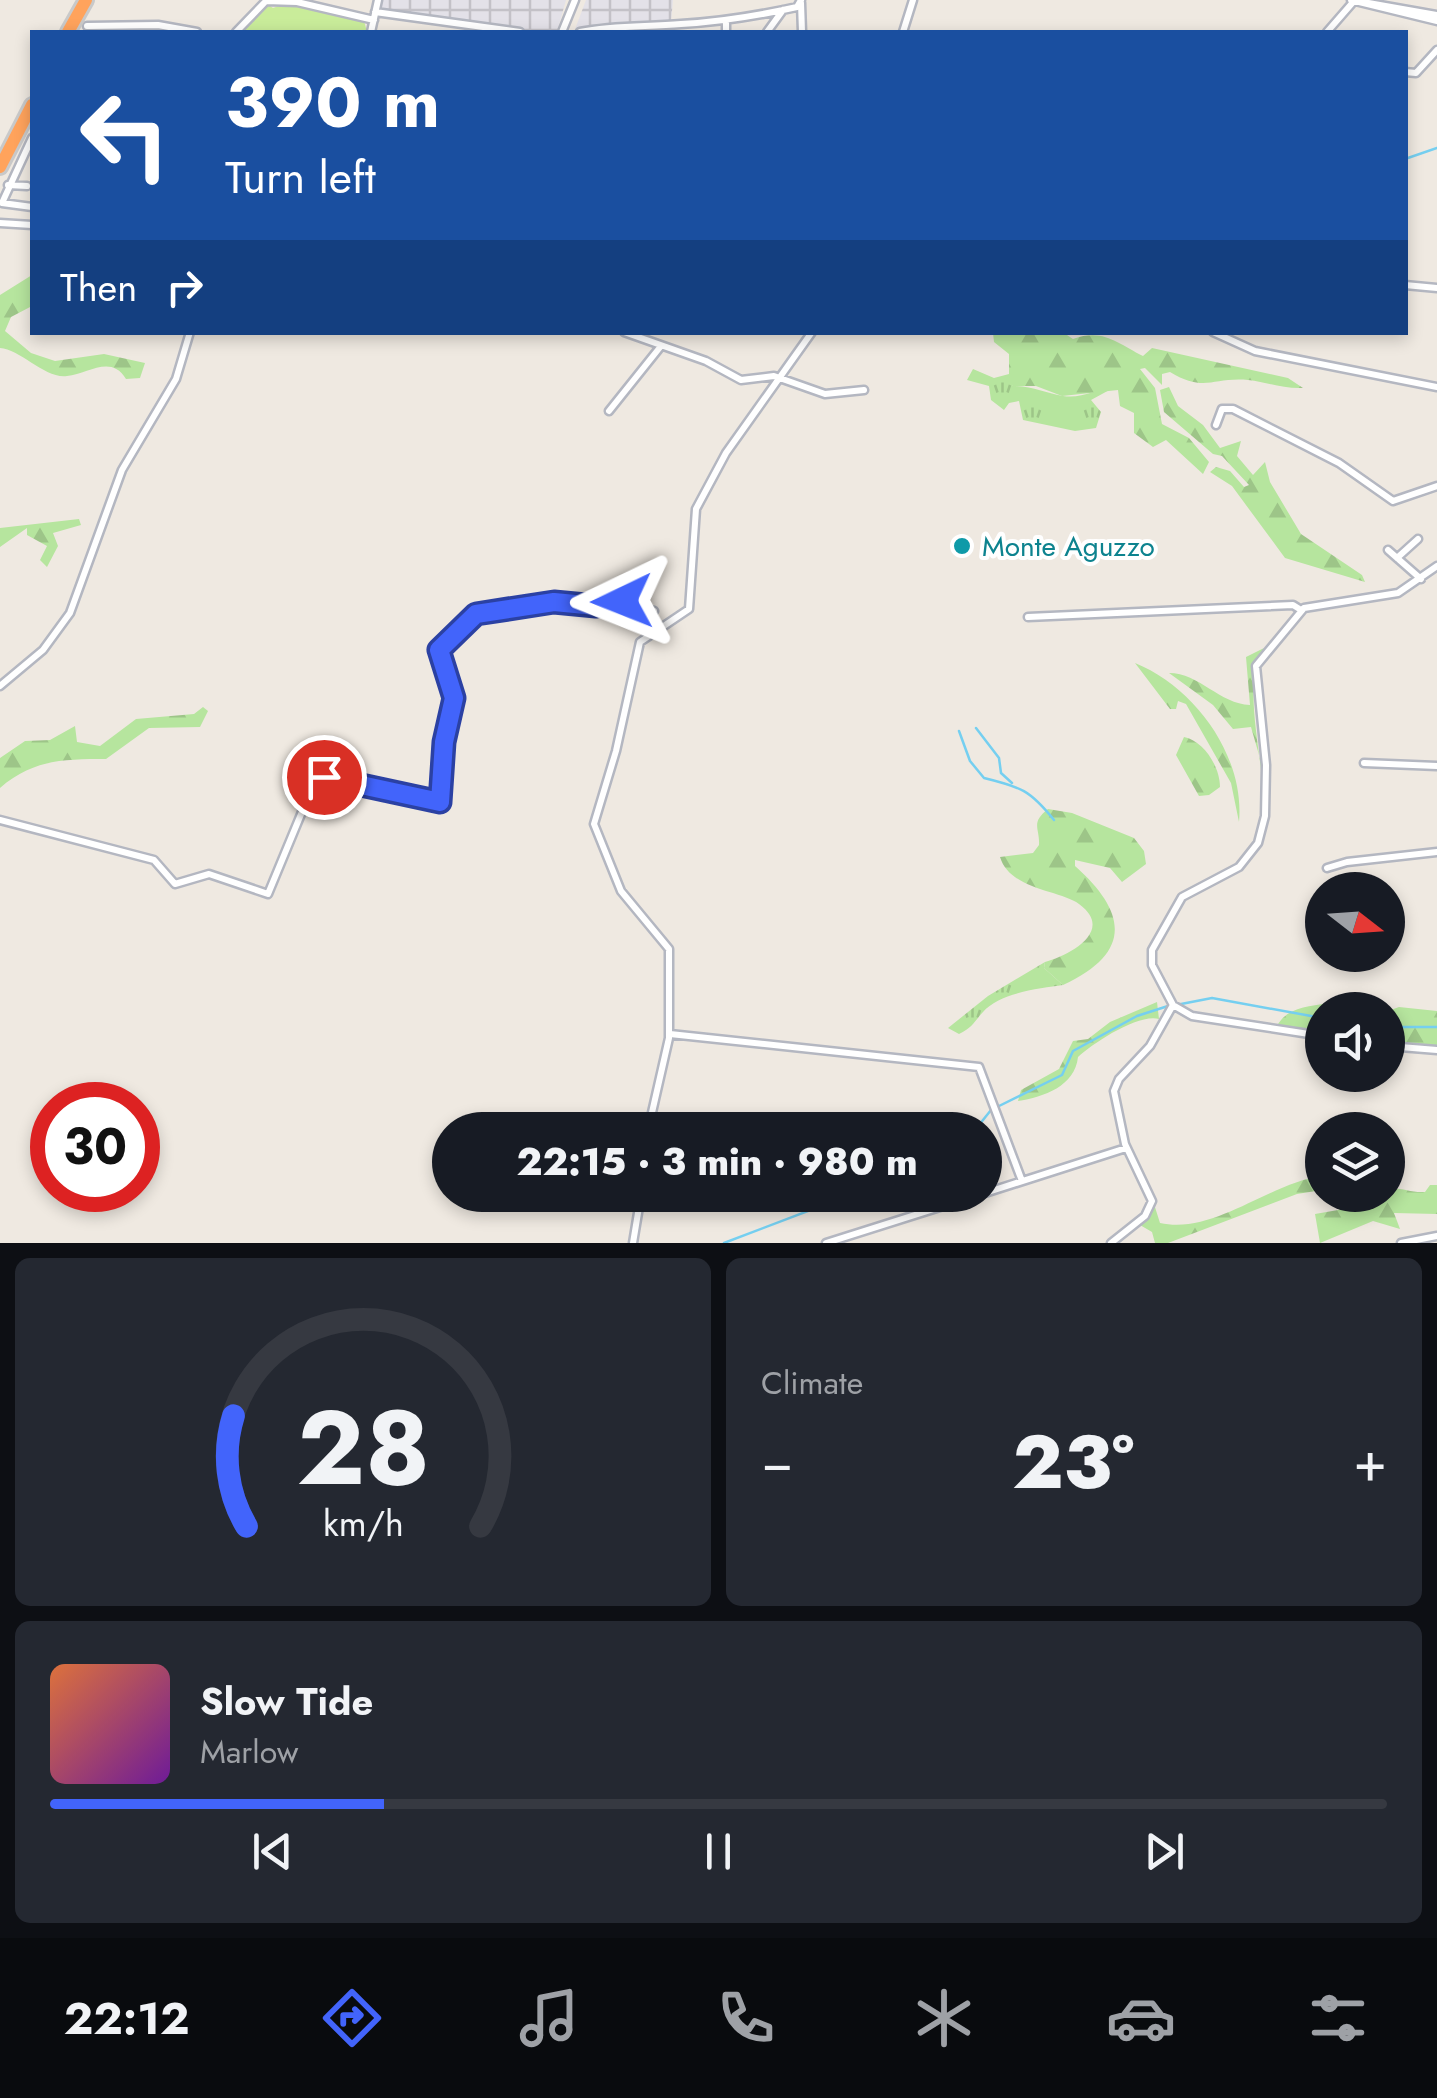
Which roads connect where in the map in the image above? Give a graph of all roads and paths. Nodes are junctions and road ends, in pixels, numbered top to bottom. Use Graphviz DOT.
graph roads {
  1 [pos="88,0"];
  2 [pos="288,0"];
  3 [pos="378,0"];
  4 [pos="575,0"];
  5 [pos="912,0"];
  6 [pos="269,1"];
  7 [pos="801,1"];
  8 [pos="1357,1"];
  9 [pos="784,10"];
  10 [pos="374,16"];
  11 [pos="1437,18"];
  12 [pos="87,26"];
  13 [pos="620,28"];
  14 [pos="677,28"];
  15 [pos="72,30"];
  16 [pos="190,30"];
  17 [pos="238,30"];
  18 [pos="371,30"];
  19 [pos="502,30"];
  20 [pos="563,30"];
  21 [pos="769,30"];
  22 [pos="802,30"];
  23 [pos="904,30"];
  24 [pos="1329,30"];
  25 [pos="1437,50"];
  26 [pos="1408,72"];
  27 [pos="30,109"];
  28 [pos="30,120"];
  29 [pos="28,155"];
  30 [pos="0,167"];
  31 [pos="4,180"];
  32 [pos="26,186"];
  33 [pos="30,208"];
  34 [pos="0,223"];
  35 [pos="30,225"];
  36 [pos="1408,286"];
  37 [pos="1437,288"];
  38 [pos="189,335"];
  39 [pos="632,335"];
  40 [pos="810,335"];
  41 [pos="1220,335"];
  42 [pos="661,346"];
  43 [pos="779,377"];
  44 [pos="1437,386"];
  45 [pos="864,390"];
  46 [pos="609,411"];
  47 [pos="1216,425"];
  48 [pos="1437,486"];
  49 [pos="1418,539"];
  50 [pos="1388,550"];
  51 [pos="1397,558"];
  52 [pos="1437,566"];
  53 [pos="1424,576"];
  54 [pos="1437,583"];
  55 [pos="1301,610"];
  56 [pos="654,611"];
  57 [pos="1028,616"];
  58 [pos="0,686"];
  59 [pos="1364,763"];
  60 [pos="1437,766"];
  61 [pos="0,820"];
  62 [pos="1437,852"];
  63 [pos="1328,868"];
  64 [pos="1173,1006"];
  65 [pos="1305,1033"];
  66 [pos="670,1034"];
  67 [pos="1405,1047"];
  68 [pos="1437,1050"];
  69 [pos="652,1112"];
  70 [pos="1126,1148"];
  71 [pos="1022,1181"];
  72 [pos="1002,1188"];
  73 [pos="638,1212"];
  74 [pos="925,1212"];
  75 [pos="1437,1236"];
  76 [pos="633,1243"];
  77 [pos="826,1243"];
  78 [pos="1111,1243"];
  79 [pos="1401,1243"];
  1 -- 15 [label="highway"];
  2 -- 6 [label="street"];
  2 -- 10 [label="street"];
  3 -- 10 [label="street"];
  4 -- 20 [label="street"];
  5 -- 23 [label="street"];
  6 -- 17 [label="street"];
  7 -- 9 [label="street"];
  7 -- 22 [label="street"];
  8 -- 11 [label="street"];
  8 -- 24 [label="street"];
  9 -- 14 [label="street"];
  9 -- 21 [label="street"];
  10 -- 18 [label="street"];
  10 -- 19 [label="street"];
  12 -- 16 [label="street"];
  13 -- 14 [label="street"];
  25 -- 26 [label="street"];
  27 -- 30 [label="highway"];
  28 -- 31 [label="highway"];
  29 -- 31 [label="street"];
  31 -- 32 [label="street"];
  31 -- 33 [label="street"];
  34 -- 35 [label="street"];
  36 -- 37 [label="street"];
  38 -- 58 [label="street"];
  39 -- 42 [label="street"];
  40 -- 43 [label="street"];
  41 -- 44 [label="street"];
  42 -- 43 [label="street"];
  42 -- 46 [label="street"];
  43 -- 45 [label="street"];
  43 -- 66 [label="street"];
  47 -- 48 [label="street"];
  49 -- 51 [label="street"];
  50 -- 51 [label="street"];
  51 -- 53 [label="street"];
  52 -- 53 [label="street"];
  53 -- 54 [label="street"];
  53 -- 55 [label="street"];
  55 -- 57 [label="street"];
  55 -- 64 [label="street"];
  56 -- 61 [label="street"];
  59 -- 60 [label="street"];
  62 -- 63 [label="street"];
  64 -- 65 [label="street"];
  64 -- 70 [label="street"];
  66 -- 69 [label="street"];
  66 -- 71 [label="street"];
  67 -- 68 [label="street"];
  70 -- 71 [label="street"];
  70 -- 78 [label="street"];
  71 -- 72 [label="street"];
  73 -- 76 [label="street"];
  74 -- 77 [label="street"];
  75 -- 79 [label="street"];
}
